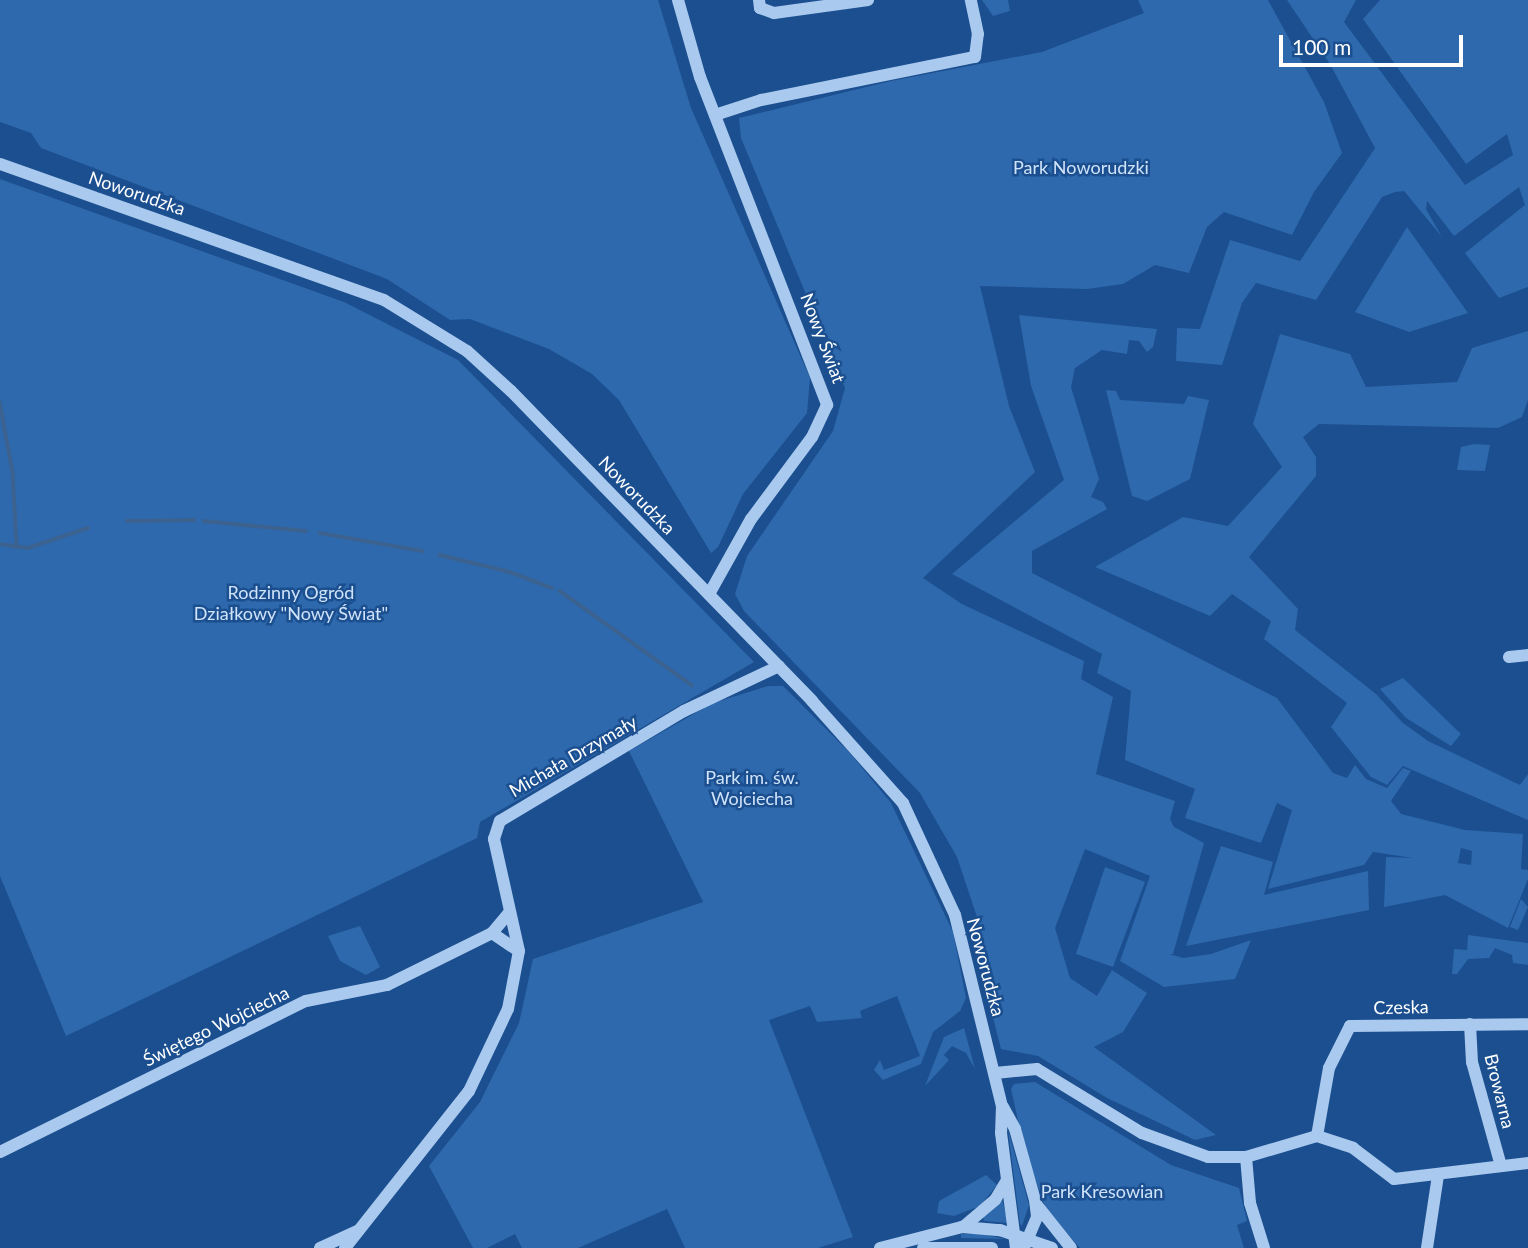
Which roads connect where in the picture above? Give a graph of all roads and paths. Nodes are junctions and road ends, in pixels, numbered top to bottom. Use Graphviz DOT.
graph roads {
  1 [pos="678,0"];
  2 [pos="759,0"];
  3 [pos="868,0"];
  4 [pos="971,0"];
  5 [pos="715,115"];
  6 [pos="0,164"];
  7 [pos="709,594"];
  8 [pos="1528,655"];
  9 [pos="1509,657"];
  10 [pos="779,666"];
  11 [pos="509,913"];
  12 [pos="492,933"];
  13 [pos="519,951"];
  14 [pos="1470,1024"];
  15 [pos="1528,1024"];
  16 [pos="995,1073"];
  17 [pos="1002,1106"];
  18 [pos="1317,1136"];
  19 [pos="0,1152"];
  20 [pos="1246,1157"];
  21 [pos="1528,1163"];
  22 [pos="1501,1166"];
  23 [pos="1438,1175"];
  24 [pos="1007,1180"];
  25 [pos="1035,1200"];
  26 [pos="962,1227"];
  27 [pos="360,1229"];
  28 [pos="1016,1241"];
  29 [pos="1026,1243"];
  30 [pos="320,1248"];
  31 [pos="345,1248"];
  32 [pos="880,1248"];
  33 [pos="923,1248"];
  34 [pos="992,1248"];
  35 [pos="1052,1248"];
  36 [pos="1071,1248"];
  37 [pos="1264,1248"];
  38 [pos="1427,1248"];
  1 -- 5 [label="street, Nowy Świat"];
  2 -- 3 [label="street"];
  4 -- 5 [label="street"];
  5 -- 7 [label="street, Nowy Świat"];
  6 -- 7 [label="street, Noworudzka"];
  7 -- 10 [label="street, Noworudzka"];
  8 -- 9 [label="street"];
  10 -- 11 [label="street, Michała Drzymały"];
  10 -- 16 [label="street, Noworudzka"];
  11 -- 12 [label="street, Świętego Wojciecha"];
  11 -- 13 [label="street, Michała Drzymały"];
  12 -- 13 [label="street"];
  12 -- 19 [label="street, Świętego Wojciecha"];
  13 -- 27 [label="street, Michała Drzymały"];
  14 -- 15 [label="street, Czeska"];
  14 -- 18 [label="street, Czeska"];
  14 -- 22 [label="street, Browarna"];
  16 -- 17 [label="street, Noworudzka"];
  16 -- 20 [label="street"];
  17 -- 24 [label="street, Noworudzka"];
  17 -- 25 [label="street, Noworudzka"];
  18 -- 20 [label="street"];
  18 -- 23 [label="street"];
  20 -- 37 [label="street"];
  21 -- 22 [label="street"];
  22 -- 23 [label="street"];
  23 -- 38 [label="street"];
  24 -- 26 [label="street"];
  24 -- 28 [label="street, Noworudzka"];
  25 -- 29 [label="street, Noworudzka"];
  25 -- 36 [label="street"];
  26 -- 28 [label="street"];
  26 -- 32 [label="street"];
  27 -- 30 [label="street, Michała Drzymały"];
  27 -- 31 [label="street"];
  28 -- 29 [label="street"];
  29 -- 35 [label="street"];
  33 -- 34 [label="street"];
}
